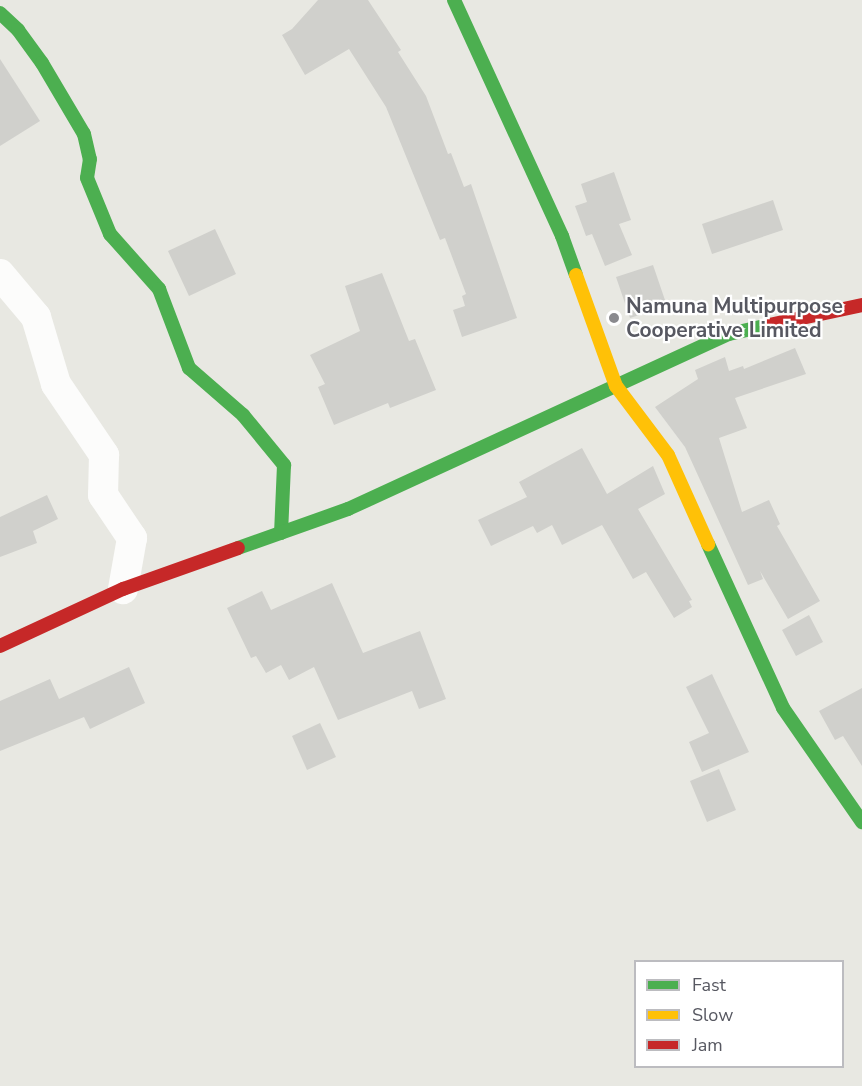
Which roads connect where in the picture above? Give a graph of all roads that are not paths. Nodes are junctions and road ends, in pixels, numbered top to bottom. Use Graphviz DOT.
graph roads {
  1 [pos="454,0"];
  2 [pos="0,13"];
  3 [pos="0,274"];
  4 [pos="862,304"];
  5 [pos="616,386"];
  6 [pos="281,533"];
  7 [pos="123,589"];
  8 [pos="0,646"];
  9 [pos="862,822"];
  1 -- 5 [label="street"];
  2 -- 6 [label="street"];
  3 -- 7 [label="street"];
  4 -- 5 [label="street"];
  5 -- 6 [label="street"];
  5 -- 9 [label="street"];
  6 -- 7 [label="street"];
  7 -- 8 [label="street"];
}
